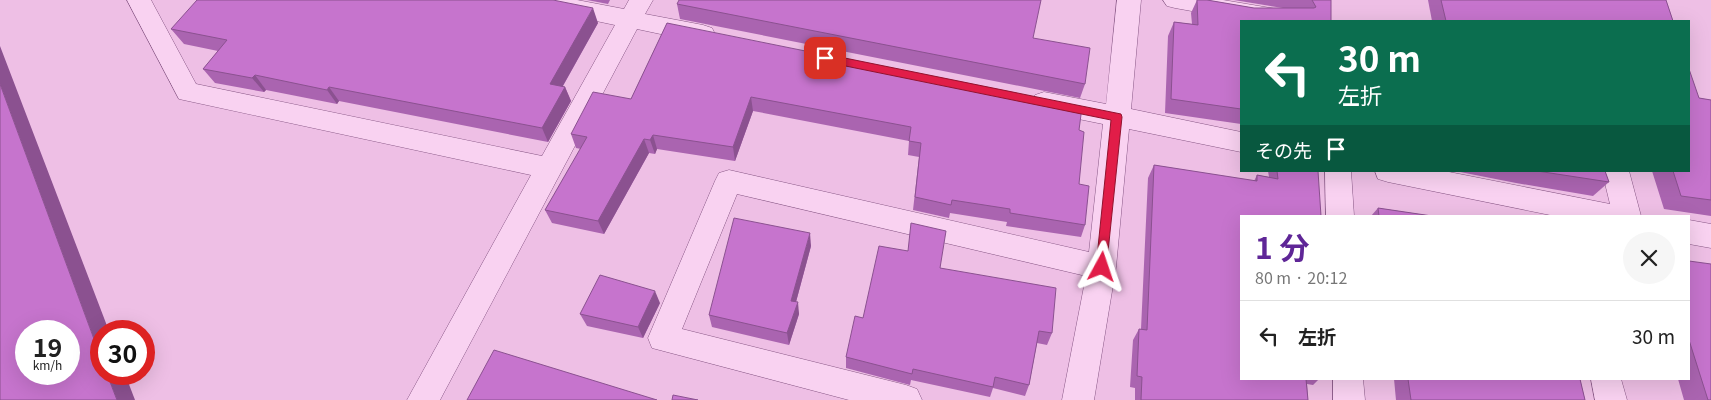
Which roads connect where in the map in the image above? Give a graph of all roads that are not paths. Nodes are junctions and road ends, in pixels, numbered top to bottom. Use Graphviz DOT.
graph roads {
  1 [pos="140,0"];
  2 [pos="535,0"];
  3 [pos="1129,0"];
  4 [pos="1175,0"];
  5 [pos="636,10"];
  6 [pos="1288,20"];
  7 [pos="728,39"];
  8 [pos="1019,98"];
  9 [pos="1117,117"];
  10 [pos="1240,142"];
  11 [pos="549,168"];
  12 [pos="1338,172"];
  13 [pos="1392,172"];
  14 [pos="1615,172"];
  15 [pos="1572,212"];
  16 [pos="1340,215"];
  17 [pos="1601,215"];
  18 [pos="1627,215"];
  19 [pos="1690,232"];
  20 [pos="1711,236"];
  21 [pos="1102,267"];
  22 [pos="1348,380"];
  23 [pos="1606,380"];
  24 [pos="423,400"];
  25 [pos="906,400"];
  26 [pos="1078,400"];
  27 [pos="1349,400"];
  28 [pos="1611,400"];
  1 -- 11 [label="street"];
  2 -- 5 [label="street"];
  3 -- 9 [label="street"];
  4 -- 6 [label="street"];
  5 -- 7 [label="street"];
  5 -- 11 [label="street"];
  8 -- 9 [label="street"];
  9 -- 10 [label="street"];
  9 -- 21 [label="street"];
  11 -- 24 [label="street"];
  12 -- 16 [label="street"];
  13 -- 15 [label="street"];
  14 -- 18 [label="street"];
  15 -- 17 [label="street"];
  19 -- 20 [label="street"];
  21 -- 25 [label="street"];
  21 -- 26 [label="street"];
  22 -- 27 [label="street"];
  23 -- 28 [label="street"];
}
